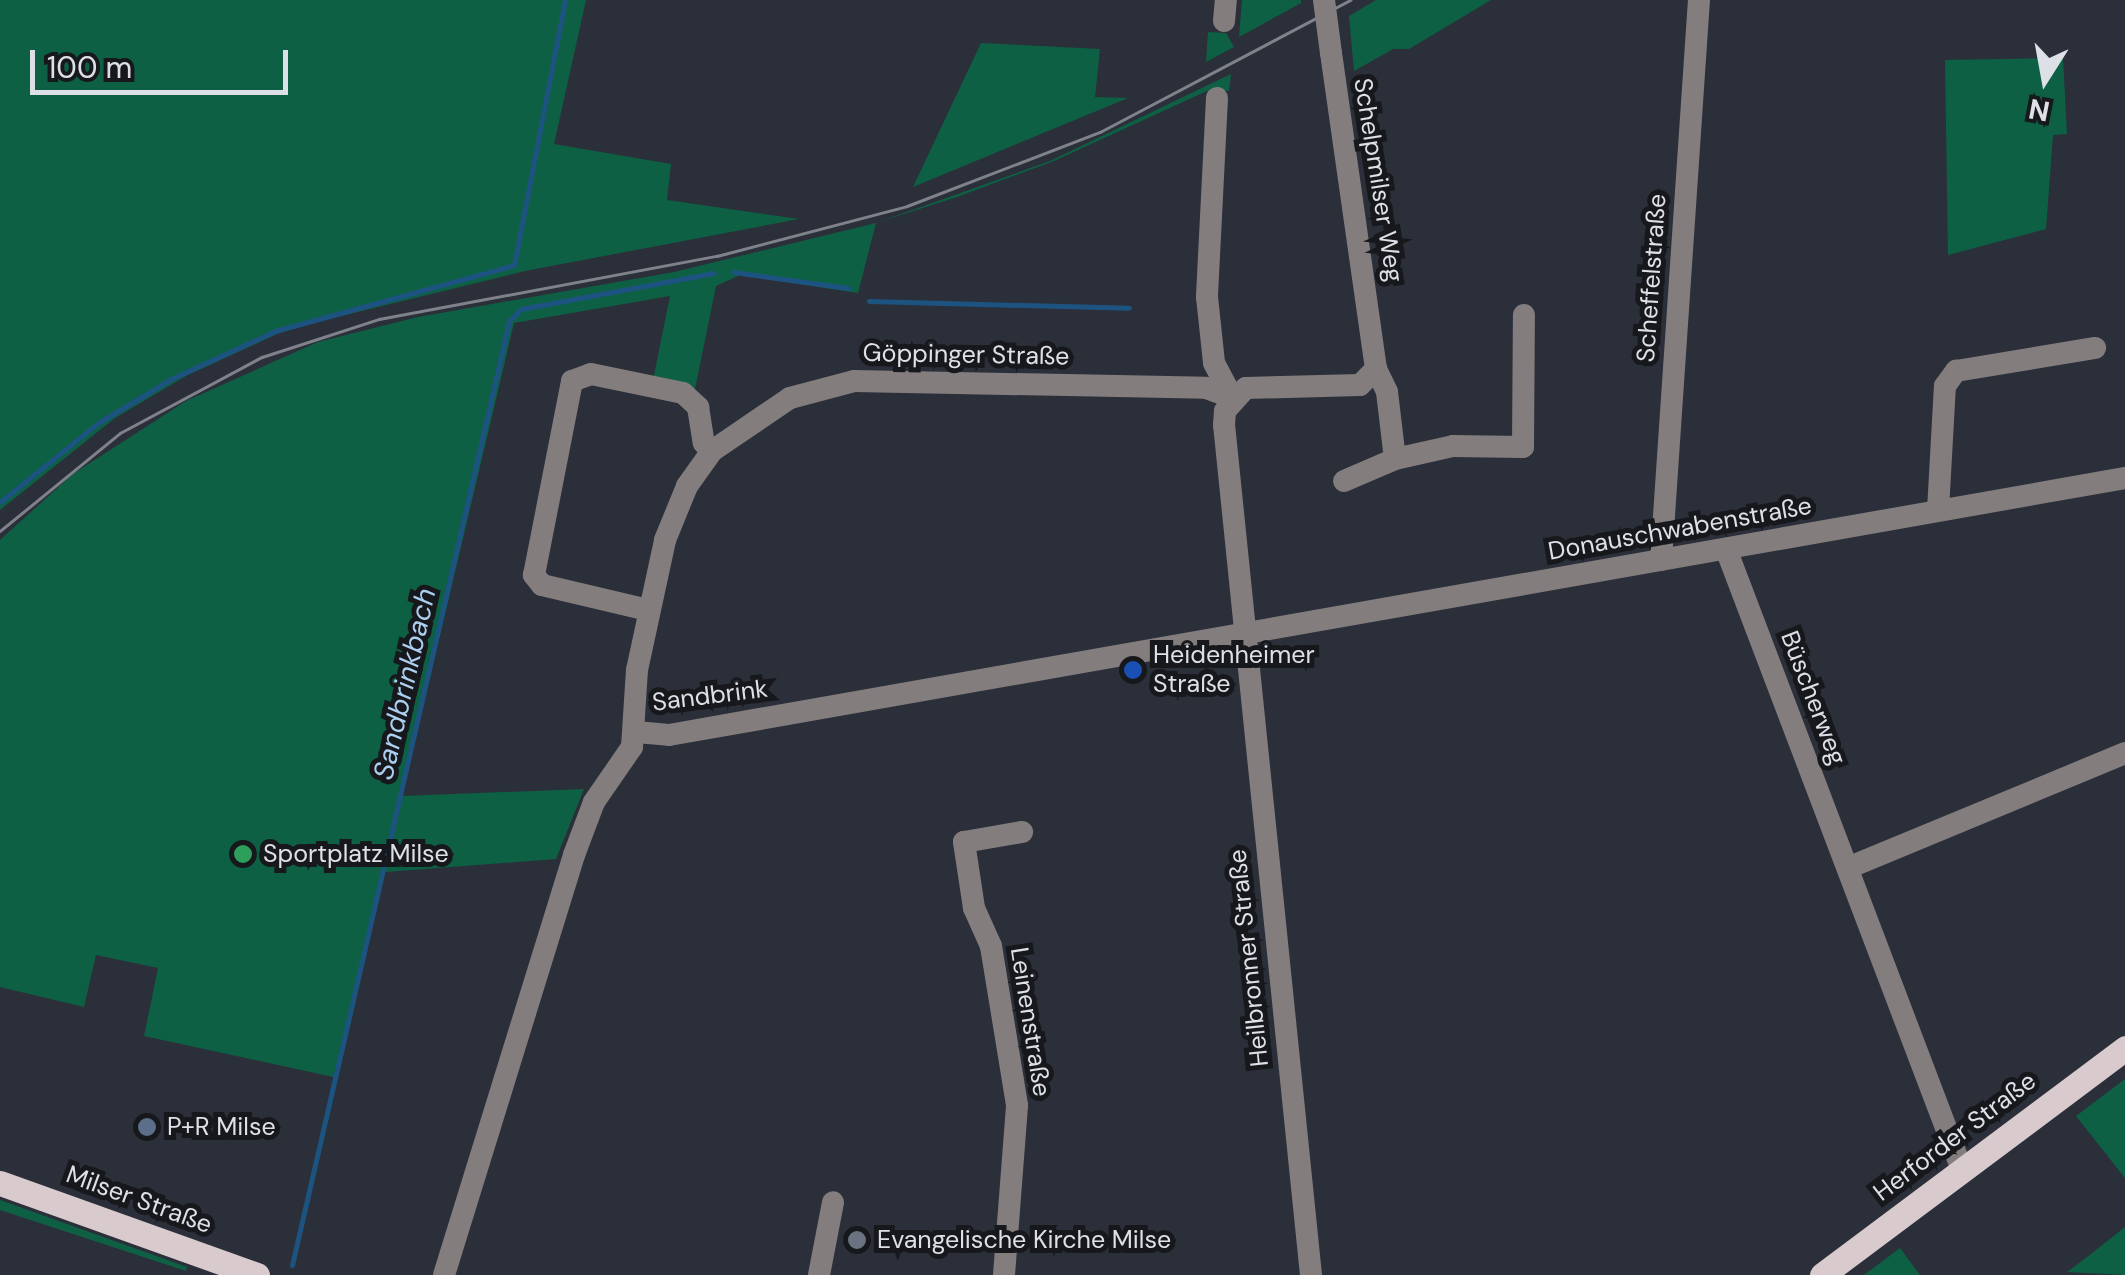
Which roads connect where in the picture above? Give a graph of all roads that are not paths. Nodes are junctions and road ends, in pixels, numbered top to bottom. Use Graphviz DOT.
graph roads {
  1 [pos="1324,0"];
  2 [pos="1699,0"];
  3 [pos="1218,98"];
  4 [pos="1524,315"];
  5 [pos="2095,348"];
  6 [pos="1376,368"];
  7 [pos="1233,398"];
  8 [pos="712,451"];
  9 [pos="1394,459"];
  10 [pos="2125,478"];
  11 [pos="1344,481"];
  12 [pos="1938,510"];
  13 [pos="1726,549"];
  14 [pos="1661,560"];
  15 [pos="648,610"];
  16 [pos="1244,635"];
  17 [pos="636,732"];
  18 [pos="2125,753"];
  19 [pos="1022,832"];
  20 [pos="1850,867"];
  21 [pos="2125,1048"];
  22 [pos="1962,1170"];
  23 [pos="0,1183"];
  24 [pos="833,1202"];
  25 [pos="257,1275"];
  26 [pos="444,1275"];
  27 [pos="819,1275"];
  28 [pos="1004,1275"];
  29 [pos="1310,1275"];
  30 [pos="1822,1275"];
  1 -- 6 [label="street, Schelpmilser Weg, bridge"];
  2 -- 14 [label="street, Scheffelstraße"];
  3 -- 7 [label="street"];
  4 -- 9 [label="street"];
  5 -- 12 [label="street"];
  6 -- 7 [label="street"];
  6 -- 9 [label="street, Schelpmilser Weg"];
  7 -- 8 [label="street, Göppinger Straße"];
  7 -- 16 [label="street"];
  8 -- 15 [label="street, Göppinger Straße"];
  8 -- 15 [label="street"];
  9 -- 11 [label="street"];
  10 -- 12 [label="street, Donauschwabenstraße"];
  12 -- 13 [label="street, Donauschwabenstraße"];
  13 -- 14 [label="street, Donauschwabenstraße"];
  13 -- 20 [label="street, Büscherweg"];
  14 -- 16 [label="street, Donauschwabenstraße"];
  15 -- 17 [label="street, Göppinger Straße"];
  16 -- 17 [label="street, Sandbrink"];
  16 -- 29 [label="street, Heilbronner Straße"];
  17 -- 26 [label="street, Sandbrink"];
  18 -- 20 [label="street"];
  19 -- 28 [label="street, Leinenstraße"];
  20 -- 22 [label="street, Büscherweg"];
  21 -- 22 [label="main road, Herforder Straße"];
  22 -- 30 [label="main road, Herforder Straße"];
  23 -- 25 [label="main road, Milser Straße"];
  24 -- 27 [label="street"];
}
